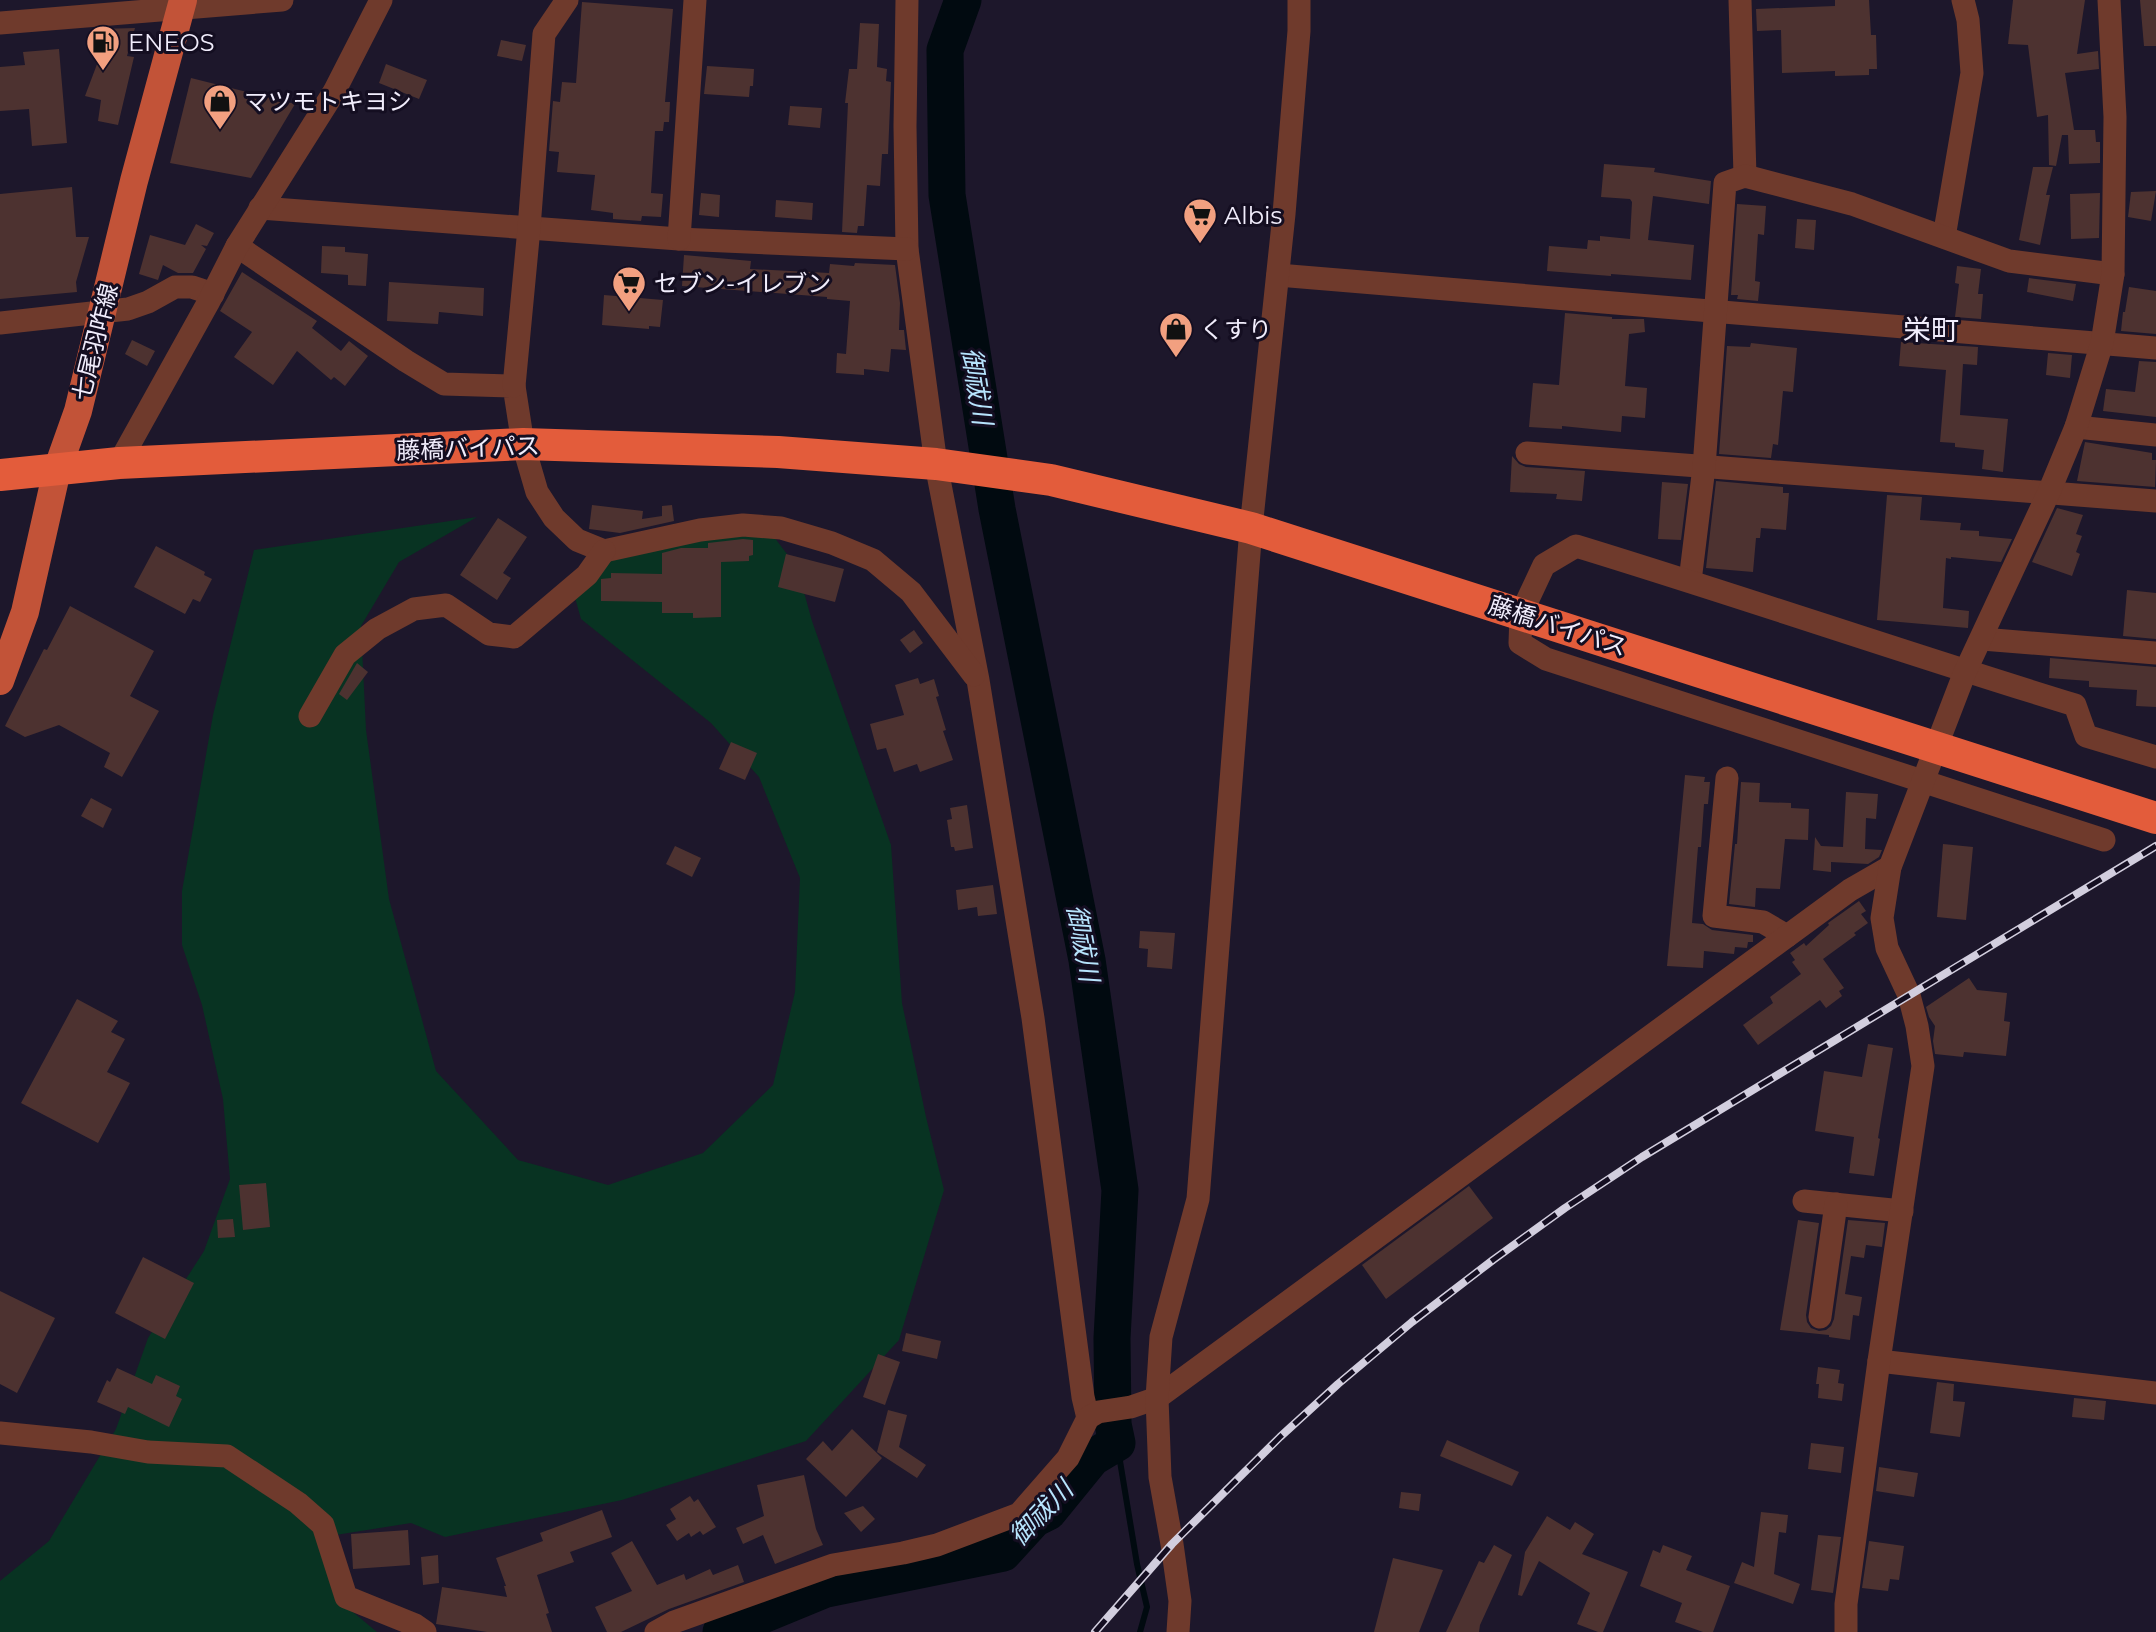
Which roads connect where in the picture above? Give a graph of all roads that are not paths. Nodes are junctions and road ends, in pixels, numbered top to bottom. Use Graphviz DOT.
graph roads {
  1 [pos="282,0"];
  2 [pos="381,0"];
  3 [pos="567,0"];
  4 [pos="695,0"];
  5 [pos="907,0"];
  6 [pos="1299,0"];
  7 [pos="1740,0"];
  8 [pos="1962,0"];
  9 [pos="2109,0"];
  10 [pos="182,4"];
  11 [pos="0,23"];
  12 [pos="1745,176"];
  13 [pos="260,208"];
  14 [pos="529,228"];
  15 [pos="1944,237"];
  16 [pos="679,239"];
  17 [pos="237,246"];
  18 [pos="908,249"];
  19 [pos="2113,274"];
  20 [pos="1278,275"];
  21 [pos="213,293"];
  22 [pos="104,311"];
  23 [pos="1716,311"];
  24 [pos="0,323"];
  25 [pos="2102,343"];
  26 [pos="2156,348"];
  27 [pos="514,386"];
  28 [pos="2077,427"];
  29 [pos="2156,435"];
  30 [pos="523,444"];
  31 [pos="1527,453"];
  32 [pos="119,463"];
  33 [pos="944,465"];
  34 [pos="1704,467"];
  35 [pos="57,470"];
  36 [pos="0,475"];
  37 [pos="2049,492"];
  38 [pos="2156,501"];
  39 [pos="1251,528"];
  40 [pos="604,551"];
  41 [pos="1690,581"];
  42 [pos="1521,614"];
  43 [pos="1982,639"];
  44 [pos="2156,653"];
  45 [pos="1965,672"];
  46 [pos="978,680"];
  47 [pos="0,681"];
  48 [pos="310,716"];
  49 [pos="2156,757"];
  50 [pos="1727,778"];
  51 [pos="1923,782"];
  52 [pos="2156,818"];
  53 [pos="2104,840"];
  54 [pos="1890,867"];
  55 [pos="1787,936"];
  56 [pos="1804,1201"];
  57 [pos="1836,1204"];
  58 [pos="1902,1212"];
  59 [pos="1820,1317"];
  60 [pos="1879,1361"];
  61 [pos="2156,1393"];
  62 [pos="1157,1398"];
  63 [pos="1093,1416"];
  64 [pos="0,1433"];
  65 [pos="425,1632"];
  66 [pos="656,1632"];
  67 [pos="1178,1632"];
  68 [pos="1846,1632"];
  1 -- 10 [label="street"];
  2 -- 13 [label="street"];
  3 -- 14 [label="street"];
  4 -- 16 [label="street"];
  5 -- 18 [label="street"];
  6 -- 20 [label="street"];
  7 -- 12 [label="street"];
  8 -- 15 [label="street"];
  9 -- 19 [label="street"];
  10 -- 11 [label="street"];
  10 -- 22 [label="main road, 七尾羽咋線"];
  12 -- 15 [label="street"];
  12 -- 23 [label="street"];
  13 -- 14 [label="street"];
  13 -- 17 [label="street"];
  14 -- 16 [label="street"];
  14 -- 27 [label="street"];
  15 -- 19 [label="street"];
  16 -- 18 [label="street"];
  17 -- 21 [label="street"];
  17 -- 27 [label="street"];
  18 -- 33 [label="street"];
  19 -- 25 [label="street"];
  20 -- 23 [label="street"];
  20 -- 39 [label="street"];
  21 -- 22 [label="street"];
  21 -- 32 [label="street"];
  22 -- 24 [label="street"];
  22 -- 35 [label="main road, 七尾羽咋線"];
  23 -- 25 [label="street"];
  23 -- 34 [label="street"];
  25 -- 26 [label="street"];
  25 -- 28 [label="street"];
  27 -- 30 [label="street"];
  28 -- 29 [label="street"];
  28 -- 37 [label="street"];
  30 -- 32 [label="highway, 藤橋バイパス"];
  30 -- 33 [label="highway, 藤橋バイパス"];
  30 -- 40 [label="street"];
  31 -- 34 [label="street"];
  32 -- 35 [label="highway, 藤橋バイパス"];
  33 -- 39 [label="highway, 藤橋バイパス"];
  33 -- 46 [label="street"];
  34 -- 37 [label="street"];
  34 -- 41 [label="street"];
  35 -- 36 [label="highway, 藤橋バイパス"];
  35 -- 47 [label="main road, 七尾羽咋線"];
  37 -- 38 [label="street"];
  37 -- 43 [label="street"];
  39 -- 42 [label="highway, 藤橋バイパス"];
  39 -- 62 [label="street"];
  40 -- 46 [label="street"];
  40 -- 48 [label="street"];
  41 -- 42 [label="street"];
  41 -- 45 [label="street"];
  42 -- 51 [label="street"];
  42 -- 52 [label="highway, 藤橋バイパス"];
  43 -- 44 [label="street"];
  43 -- 45 [label="street"];
  45 -- 49 [label="street"];
  45 -- 51 [label="street"];
  46 -- 63 [label="street"];
  50 -- 55 [label="street"];
  51 -- 53 [label="street"];
  51 -- 54 [label="street"];
  54 -- 55 [label="street"];
  54 -- 58 [label="street"];
  55 -- 62 [label="street"];
  56 -- 57 [label="street"];
  57 -- 58 [label="street"];
  57 -- 59 [label="street"];
  58 -- 60 [label="street"];
  60 -- 61 [label="street"];
  60 -- 68 [label="street"];
  62 -- 63 [label="street"];
  62 -- 67 [label="street"];
  63 -- 66 [label="street"];
  64 -- 65 [label="street"];
}
